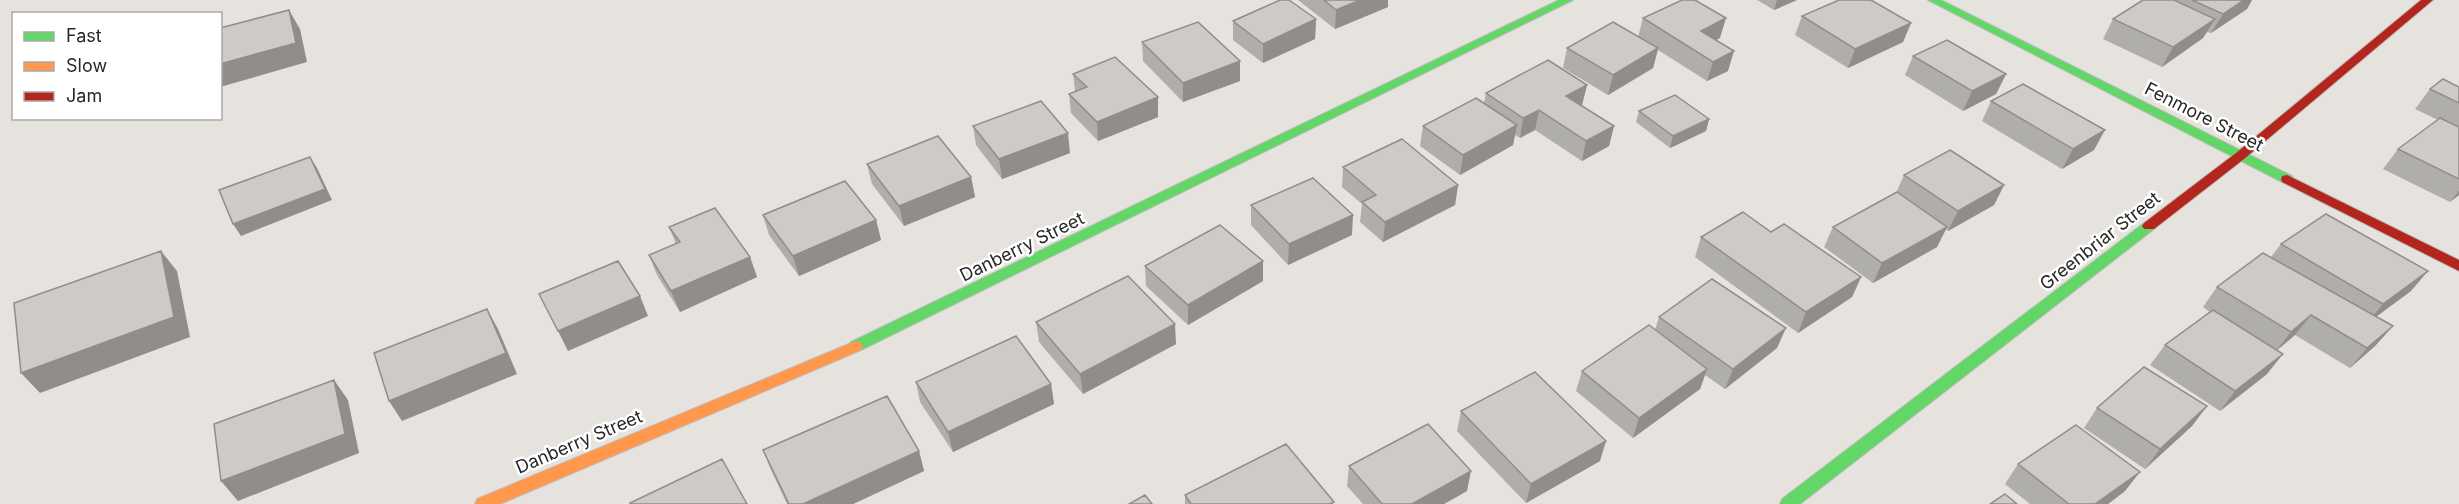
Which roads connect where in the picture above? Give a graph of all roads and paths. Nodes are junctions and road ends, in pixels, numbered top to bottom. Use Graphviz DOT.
graph roads {
  1 [pos="1568,0"];
  2 [pos="1933,0"];
  3 [pos="2428,0"];
  4 [pos="2240,156"];
  5 [pos="2459,266"];
  6 [pos="483,504"];
  7 [pos="1788,504"];
  1 -- 6 [label="street, Danberry Street"];
  2 -- 4 [label="street, Fenmore Street"];
  3 -- 4 [label="street, Greenbriar Street"];
  4 -- 5 [label="street, Fenmore Street"];
  4 -- 7 [label="street, Greenbriar Street"];
}
